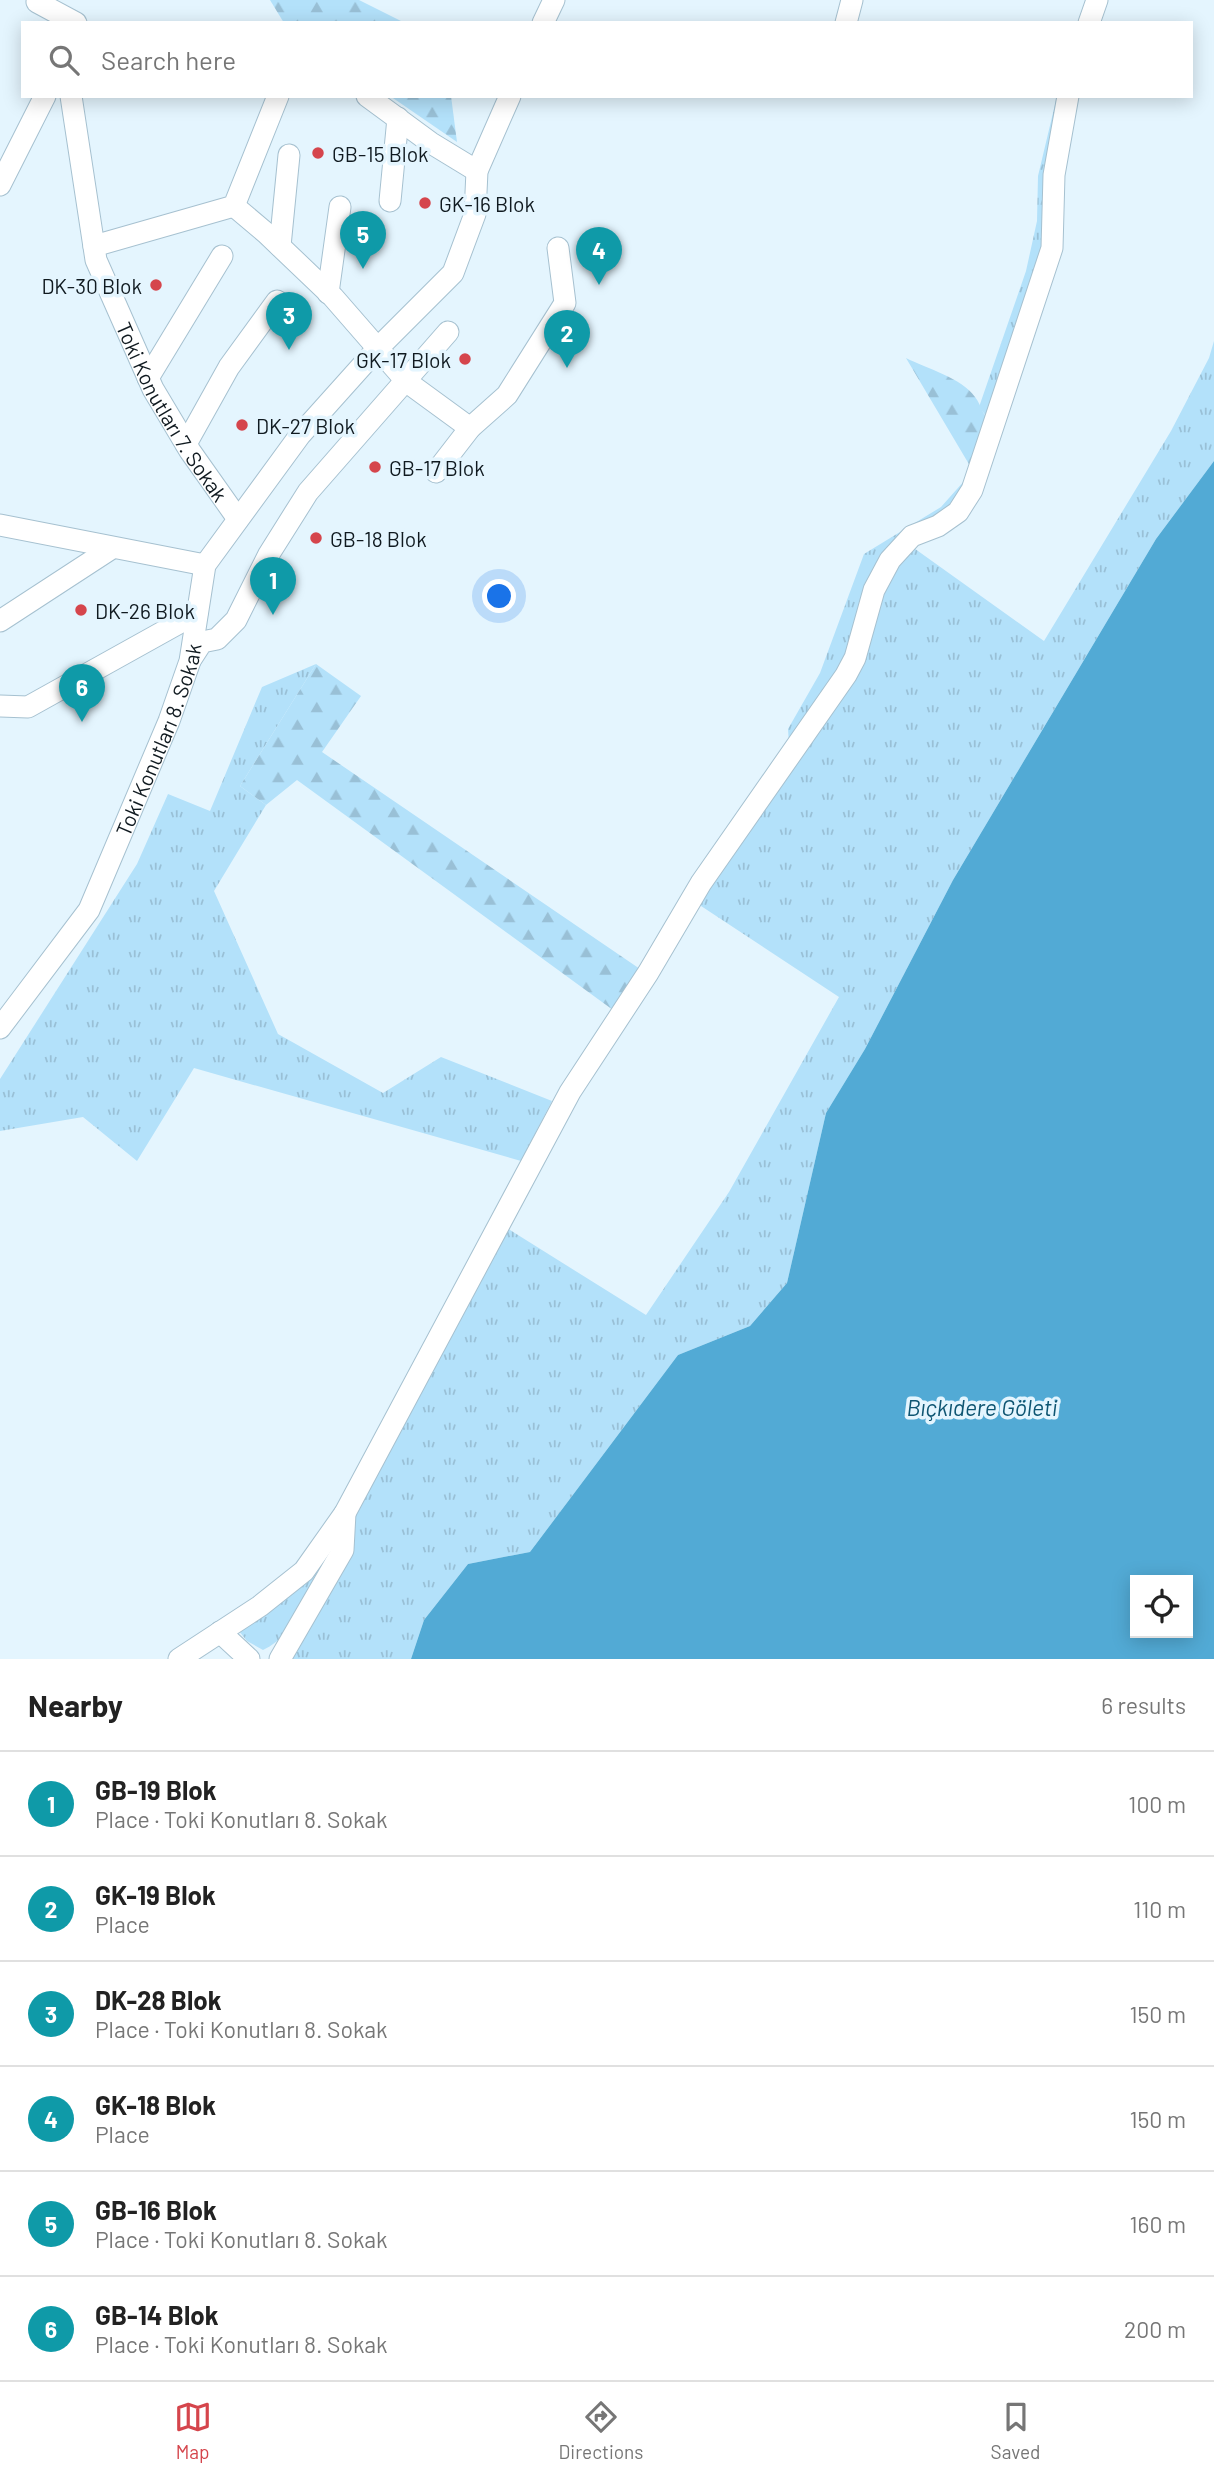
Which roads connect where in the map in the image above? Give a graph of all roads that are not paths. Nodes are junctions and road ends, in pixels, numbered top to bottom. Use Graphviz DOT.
graph roads {
  1 [pos="554,0"];
  2 [pos="852,0"];
  3 [pos="1097,0"];
  4 [pos="36,1"];
  5 [pos="46,21"];
  6 [pos="72,21"];
  7 [pos="545,21"];
  8 [pos="847,21"];
  9 [pos="1090,21"];
  10 [pos="45,98"];
  11 [pos="71,98"];
  12 [pos="277,98"];
  13 [pos="370,98"];
  14 [pos="509,98"];
  15 [pos="1068,98"];
  16 [pos="398,118"];
  17 [pos="289,155"];
  18 [pos="477,171"];
  19 [pos="3,172"];
  20 [pos="390,201"];
  21 [pos="234,206"];
  22 [pos="340,207"];
  23 [pos="94,246"];
  24 [pos="280,246"];
  25 [pos="558,248"];
  26 [pos="222,256"];
  27 [pos="328,293"];
  28 [pos="277,301"];
  29 [pos="448,332"];
  30 [pos="378,348"];
  31 [pos="148,378"];
  32 [pos="407,382"];
  33 [pos="470,428"];
  34 [pos="186,444"];
  35 [pos="436,472"];
  36 [pos="238,519"];
  37 [pos="9,527"];
  38 [pos="0,541"];
  39 [pos="112,548"];
  40 [pos="205,565"];
  41 [pos="197,613"];
  42 [pos="0,621"];
  43 [pos="190,661"];
  44 [pos="0,706"];
  45 [pos="0,1028"];
  46 [pos="345,1513"];
  47 [pos="220,1632"];
  48 [pos="179,1659"];
  49 [pos="249,1659"];
  50 [pos="280,1659"];
  1 -- 7 [label="street"];
  2 -- 8 [label="street"];
  3 -- 9 [label="street"];
  4 -- 5 [label="street"];
  4 -- 6 [label="street"];
  10 -- 19 [label="street"];
  11 -- 23 [label="street, Toki Konutları 7. Sokak"];
  12 -- 21 [label="street"];
  13 -- 16 [label="street"];
  14 -- 18 [label="street, Toki Konutları 8. Sokak"];
  15 -- 46 [label="street"];
  16 -- 18 [label="street"];
  16 -- 20 [label="street"];
  17 -- 24 [label="street"];
  18 -- 30 [label="street, Toki Konutları 8. Sokak"];
  21 -- 23 [label="street"];
  21 -- 24 [label="street"];
  22 -- 27 [label="street"];
  23 -- 31 [label="street, Toki Konutları 7. Sokak"];
  24 -- 27 [label="street"];
  25 -- 33 [label="street"];
  26 -- 31 [label="street"];
  27 -- 30 [label="street"];
  28 -- 34 [label="street"];
  29 -- 32 [label="street"];
  30 -- 32 [label="street"];
  30 -- 36 [label="street, Toki Konutları 8. Sokak"];
  31 -- 34 [label="street, Toki Konutları 7. Sokak"];
  32 -- 33 [label="street"];
  32 -- 43 [label="street"];
  33 -- 35 [label="street"];
  34 -- 36 [label="street, Toki Konutları 7. Sokak"];
  36 -- 40 [label="street, Toki Konutları 8. Sokak"];
  37 -- 38 [label="street"];
  37 -- 39 [label="street"];
  39 -- 40 [label="street"];
  39 -- 42 [label="street"];
  40 -- 41 [label="street, Toki Konutları 8. Sokak"];
  41 -- 43 [label="street, Toki Konutları 8. Sokak"];
  41 -- 44 [label="street"];
  43 -- 45 [label="street, Toki Konutları 8. Sokak"];
  46 -- 47 [label="street"];
  46 -- 50 [label="street"];
  47 -- 48 [label="street"];
  47 -- 49 [label="street"];
}
